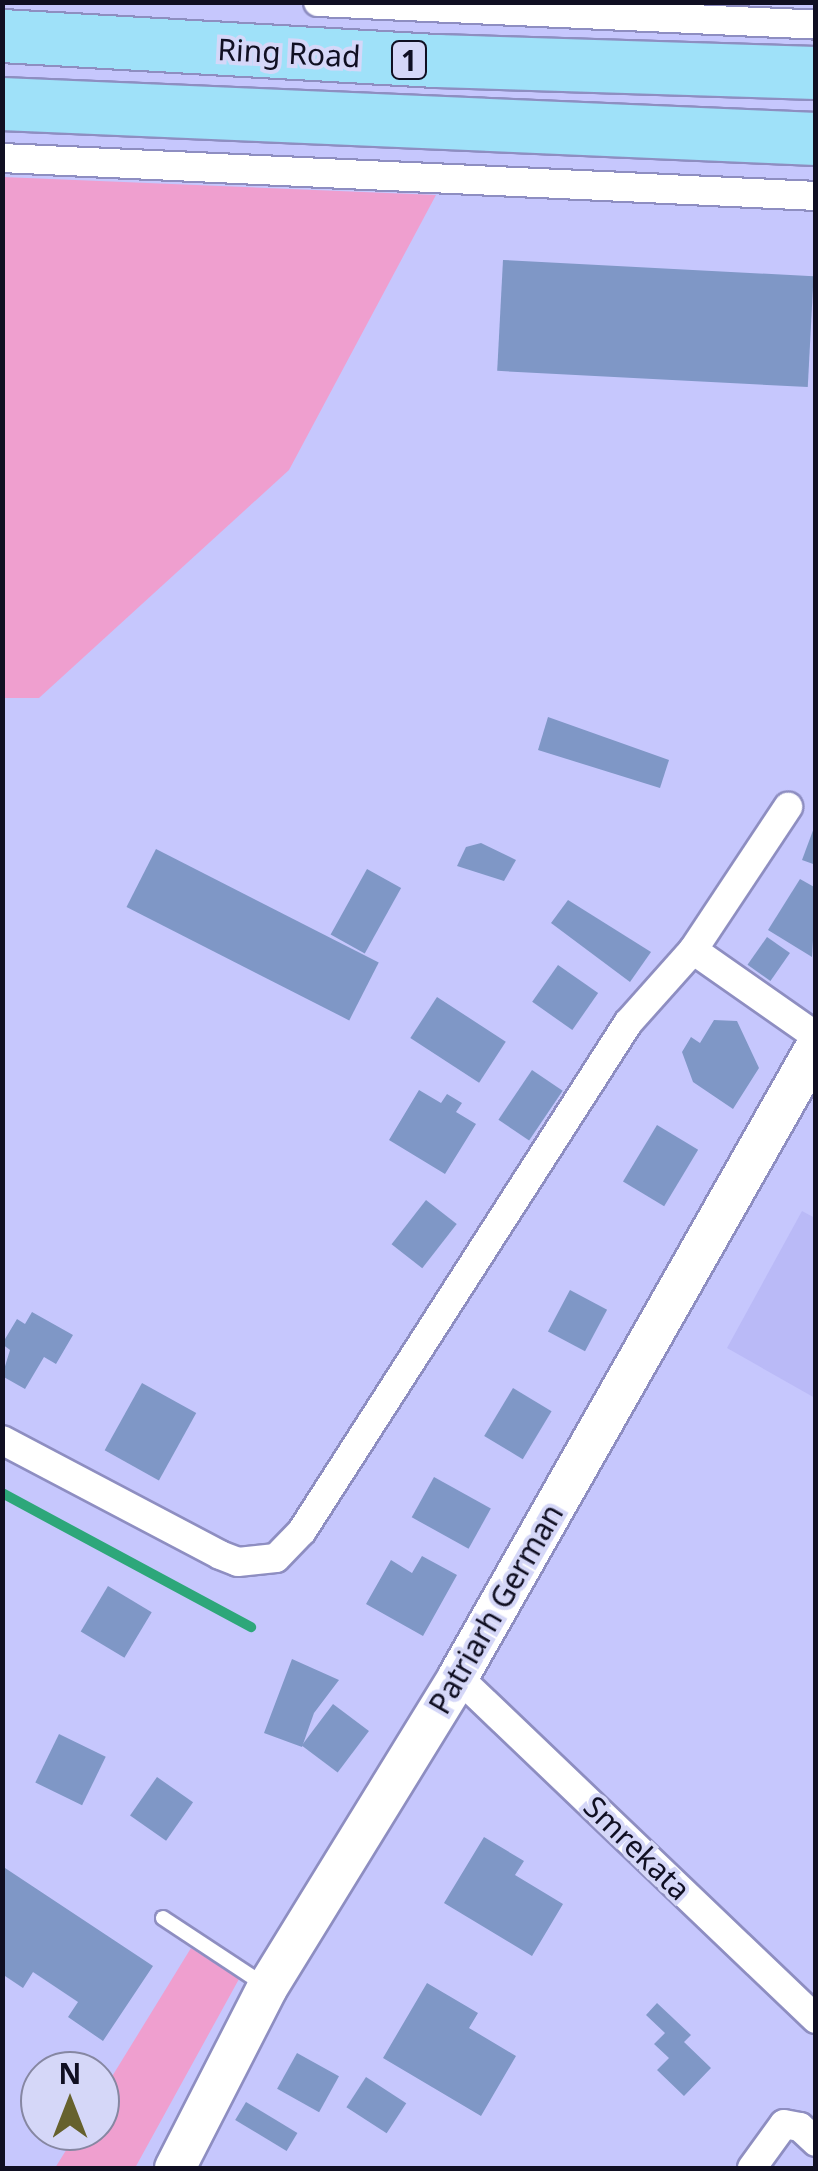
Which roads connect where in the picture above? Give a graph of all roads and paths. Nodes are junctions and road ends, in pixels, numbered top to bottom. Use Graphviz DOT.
graph roads {
  1 [pos="318,2"];
  2 [pos="527,6"];
  3 [pos="816,26"];
  4 [pos="2,36"];
  5 [pos="816,74"];
  6 [pos="2,104"];
  7 [pos="816,139"];
  8 [pos="2,158"];
  9 [pos="816,196"];
  10 [pos="788,807"];
  11 [pos="693,950"];
  12 [pos="816,1036"];
  13 [pos="816,1047"];
  14 [pos="2,1440"];
  15 [pos="458,1677"];
  16 [pos="164,1918"];
  17 [pos="268,1988"];
  18 [pos="816,2018"];
  19 [pos="816,2142"];
  20 [pos="175,2168"];
  21 [pos="752,2168"];
  1 -- 2 [label="street"];
  2 -- 3 [label="street"];
  4 -- 5 [label="highway, Ring Road / 1"];
  6 -- 7 [label="highway, 1"];
  8 -- 9 [label="street"];
  10 -- 11 [label="street"];
  11 -- 12 [label="street"];
  11 -- 14 [label="street"];
  13 -- 15 [label="street, Patriarh German"];
  15 -- 17 [label="street, Patriarh German"];
  15 -- 18 [label="street, Smrekata"];
  16 -- 17 [label="lane"];
  17 -- 20 [label="street, Patriarh German"];
  19 -- 21 [label="street"];
}
